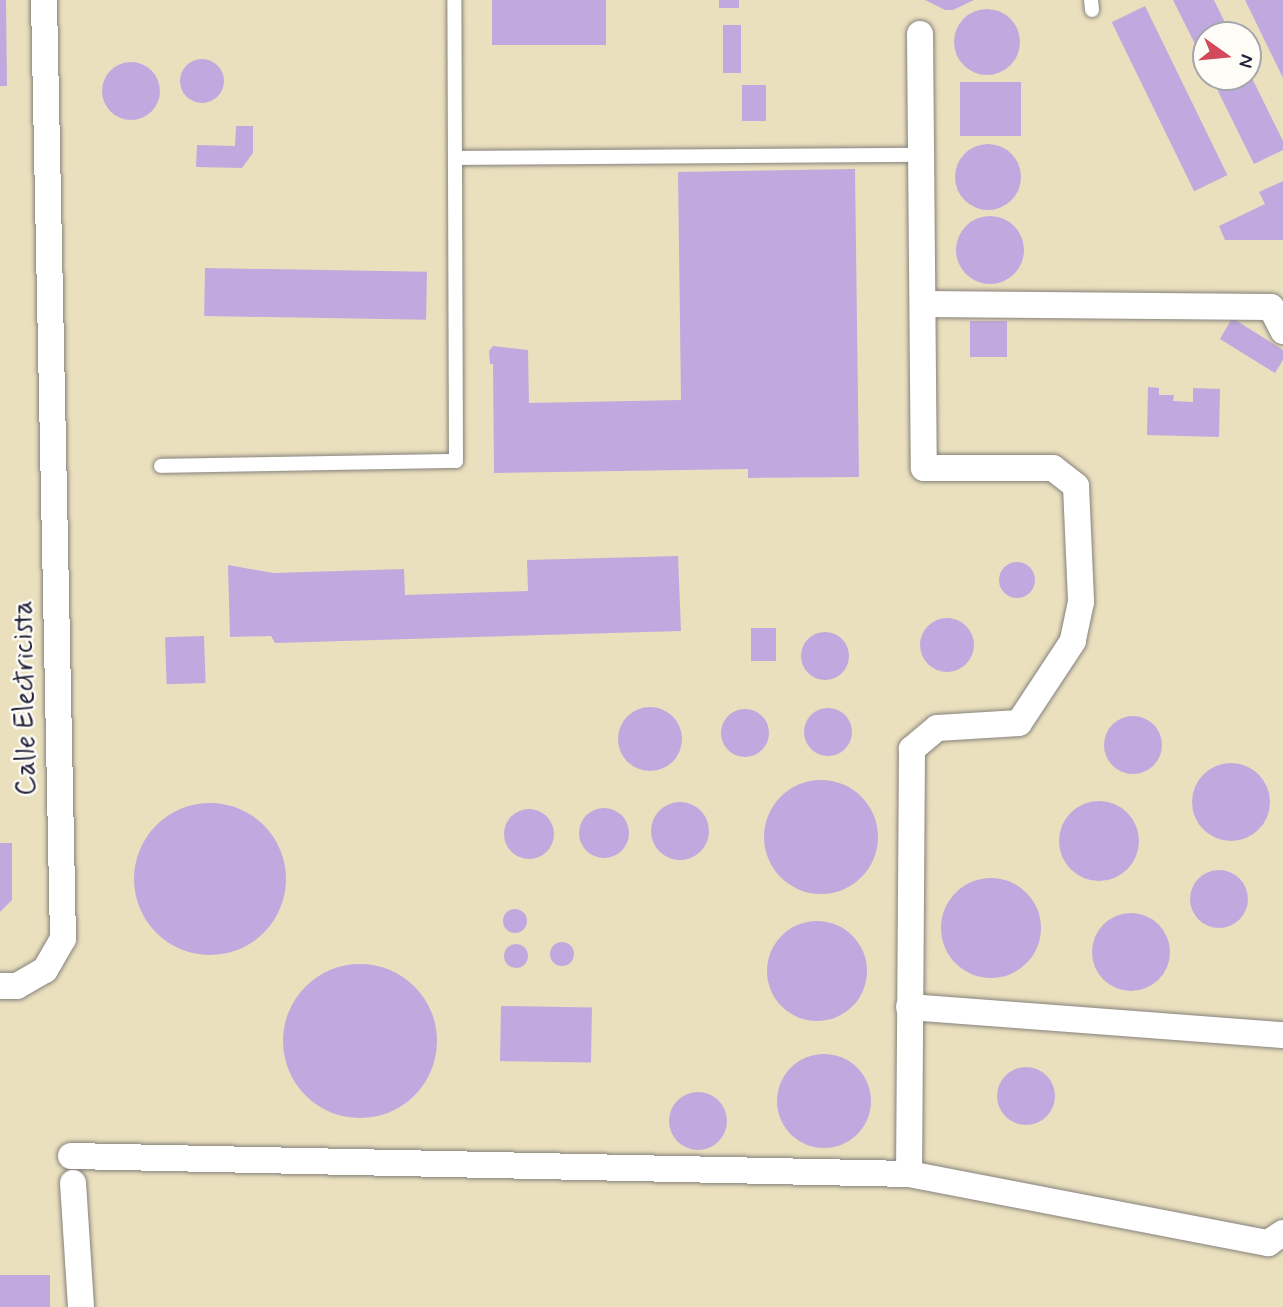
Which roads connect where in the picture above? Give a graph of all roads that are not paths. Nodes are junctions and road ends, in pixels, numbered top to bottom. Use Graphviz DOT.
graph roads {
  1 [pos="44,0"];
  2 [pos="454,0"];
  3 [pos="920,34"];
  4 [pos="920,155"];
  5 [pos="455,159"];
  6 [pos="924,304"];
  7 [pos="1283,331"];
  8 [pos="161,466"];
  9 [pos="0,986"];
  10 [pos="909,1007"];
  11 [pos="1283,1035"];
  12 [pos="71,1156"];
  13 [pos="909,1174"];
  14 [pos="73,1183"];
  15 [pos="1283,1233"];
  16 [pos="81,1307"];
  1 -- 9 [label="street, Calle Electricista"];
  2 -- 5 [label="lane"];
  3 -- 4 [label="street"];
  4 -- 5 [label="lane"];
  4 -- 6 [label="street"];
  5 -- 8 [label="lane"];
  6 -- 7 [label="street"];
  6 -- 10 [label="street"];
  10 -- 11 [label="street"];
  10 -- 13 [label="street"];
  12 -- 13 [label="street"];
  13 -- 15 [label="street"];
  14 -- 16 [label="street"];
}
